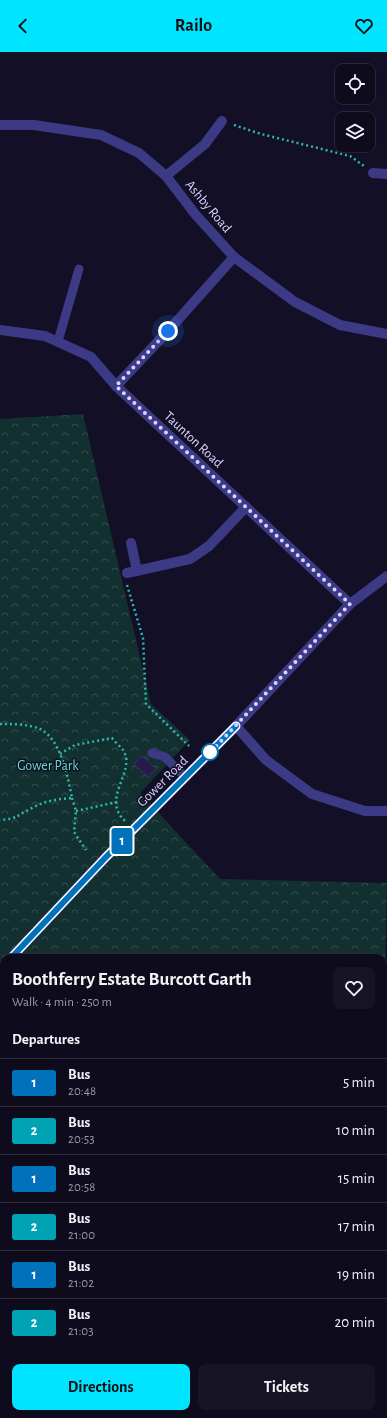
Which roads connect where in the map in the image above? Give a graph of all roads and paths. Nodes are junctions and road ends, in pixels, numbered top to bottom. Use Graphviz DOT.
graph roads {
  1 [pos="222,121"];
  2 [pos="0,125"];
  3 [pos="373,173"];
  4 [pos="387,174"];
  5 [pos="166,176"];
  6 [pos="234,257"];
  7 [pos="79,269"];
  8 [pos="0,330"];
  9 [pos="387,334"];
  10 [pos="58,341"];
  11 [pos="116,386"];
  12 [pos="246,507"];
  13 [pos="131,542"];
  14 [pos="132,572"];
  15 [pos="387,576"];
  16 [pos="350,604"];
  17 [pos="0,724"];
  18 [pos="236,726"];
  19 [pos="189,746"];
  20 [pos="152,753"];
  21 [pos="60,754"];
  22 [pos="185,777"];
  23 [pos="72,798"];
  24 [pos="117,802"];
  25 [pos="76,811"];
  26 [pos="387,811"];
  27 [pos="0,820"];
  28 [pos="134,829"];
  29 [pos="86,850"];
  30 [pos="15,954"];
  1 -- 3 [label="path"];
  1 -- 5 [label="street"];
  2 -- 5 [label="street, Ashby Road"];
  3 -- 4 [label="street"];
  5 -- 6 [label="street, Ashby Road"];
  6 -- 9 [label="street, Ashby Road"];
  6 -- 11 [label="street"];
  7 -- 10 [label="lane"];
  8 -- 10 [label="street, Taunton Road"];
  10 -- 11 [label="street, Taunton Road"];
  11 -- 12 [label="street, Taunton Road"];
  12 -- 14 [label="street"];
  12 -- 16 [label="street, Taunton Road"];
  13 -- 14 [label="street"];
  14 -- 19 [label="path"];
  15 -- 16 [label="street, Gower Road"];
  16 -- 18 [label="street, Gower Road"];
  17 -- 21 [label="path"];
  18 -- 22 [label="street, Gower Road"];
  18 -- 26 [label="street"];
  20 -- 22 [label="lane"];
  21 -- 23 [label="path"];
  21 -- 24 [label="path"];
  22 -- 28 [label="street, Gower Road"];
  23 -- 25 [label="path"];
  23 -- 27 [label="path"];
  24 -- 25 [label="path"];
  24 -- 28 [label="path"];
  25 -- 29 [label="path"];
  28 -- 30 [label="street, Gower Road"];
}
